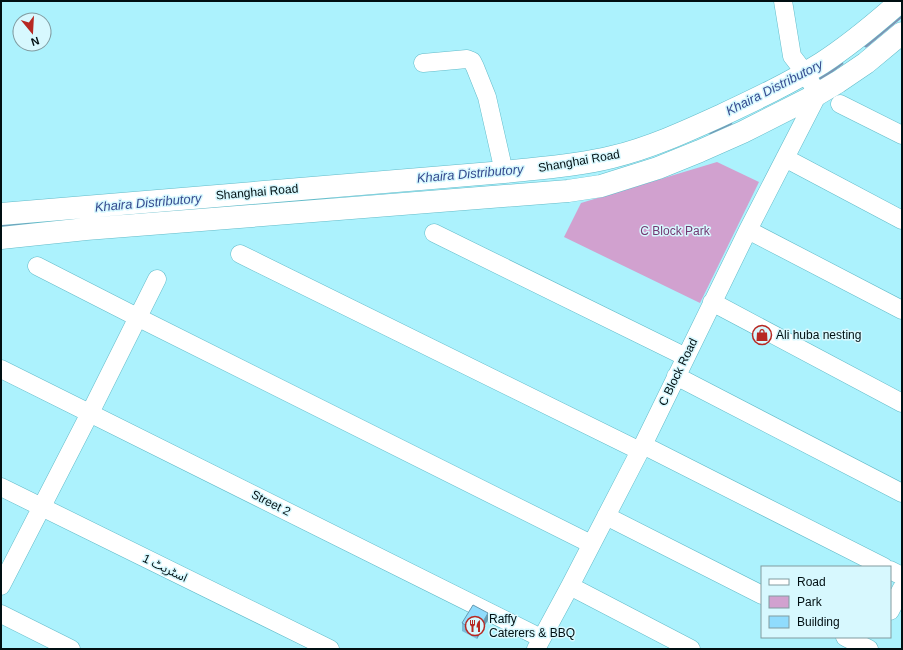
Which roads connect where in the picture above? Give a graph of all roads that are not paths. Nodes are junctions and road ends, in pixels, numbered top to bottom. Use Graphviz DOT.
graph roads {
  1 [pos="783,1"];
  2 [pos="901,1"];
  3 [pos="902,33"];
  4 [pos="423,63"];
  5 [pos="812,83"];
  6 [pos="840,104"];
  7 [pos="902,135"];
  8 [pos="785,158"];
  9 [pos="504,172"];
  10 [pos="1,214"];
  11 [pos="902,220"];
  12 [pos="748,230"];
  13 [pos="434,233"];
  14 [pos="1,238"];
  15 [pos="240,254"];
  16 [pos="37,266"];
  17 [pos="157,278"];
  18 [pos="712,302"];
  19 [pos="902,310"];
  20 [pos="137,317"];
  21 [pos="686,357"];
  22 [pos="1,369"];
  23 [pos="676,376"];
  24 [pos="902,403"];
  25 [pos="90,412"];
  26 [pos="641,448"];
  27 [pos="1,487"];
  28 [pos="902,493"];
  29 [pos="41,506"];
  30 [pos="606,516"];
  31 [pos="591,544"];
  32 [pos="882,566"];
  33 [pos="891,570"];
  34 [pos="902,576"];
  35 [pos="1,586"];
  36 [pos="570,586"];
  37 [pos="902,588"];
  38 [pos="761,594"];
  39 [pos="891,609"];
  40 [pos="1,614"];
  41 [pos="847,638"];
  42 [pos="875,638"];
  43 [pos="538,644"];
  44 [pos="71,649"];
  45 [pos="330,649"];
  46 [pos="691,649"];
  47 [pos="869,649"];
  1 -- 5 [label="street"];
  2 -- 5 [label="main road, Shanghai Road"];
  3 -- 5 [label="main road, Shanghai Road"];
  4 -- 9 [label="street"];
  5 -- 8 [label="street, C Block Road"];
  5 -- 9 [label="main road, Shanghai Road"];
  5 -- 14 [label="main road, Shanghai Road"];
  6 -- 7 [label="street"];
  8 -- 11 [label="street"];
  8 -- 12 [label="street, C Block Road"];
  9 -- 10 [label="main road, Shanghai Road"];
  12 -- 18 [label="street, C Block Road"];
  12 -- 19 [label="street"];
  13 -- 21 [label="street"];
  15 -- 26 [label="street"];
  16 -- 20 [label="street"];
  17 -- 20 [label="street"];
  18 -- 21 [label="street, C Block Road"];
  18 -- 24 [label="street"];
  20 -- 25 [label="street"];
  20 -- 31 [label="street"];
  21 -- 23 [label="street, C Block Road"];
  22 -- 25 [label="street, Street 2"];
  23 -- 26 [label="street, C Block Road"];
  23 -- 28 [label="street"];
  25 -- 29 [label="street"];
  25 -- 43 [label="street, Street 2"];
  26 -- 30 [label="street, C Block Road"];
  26 -- 32 [label="street"];
  27 -- 29 [label="street, اسٹریٹ 1"];
  29 -- 35 [label="street"];
  29 -- 45 [label="street, اسٹریٹ 1"];
  30 -- 31 [label="street, C Block Road"];
  30 -- 38 [label="street"];
  31 -- 36 [label="street, C Block Road"];
  33 -- 34 [label="street"];
  36 -- 43 [label="street, C Block Road"];
  36 -- 46 [label="street"];
  37 -- 39 [label="street"];
  40 -- 44 [label="street"];
  41 -- 47 [label="street"];
  42 -- 47 [label="street"];
}
